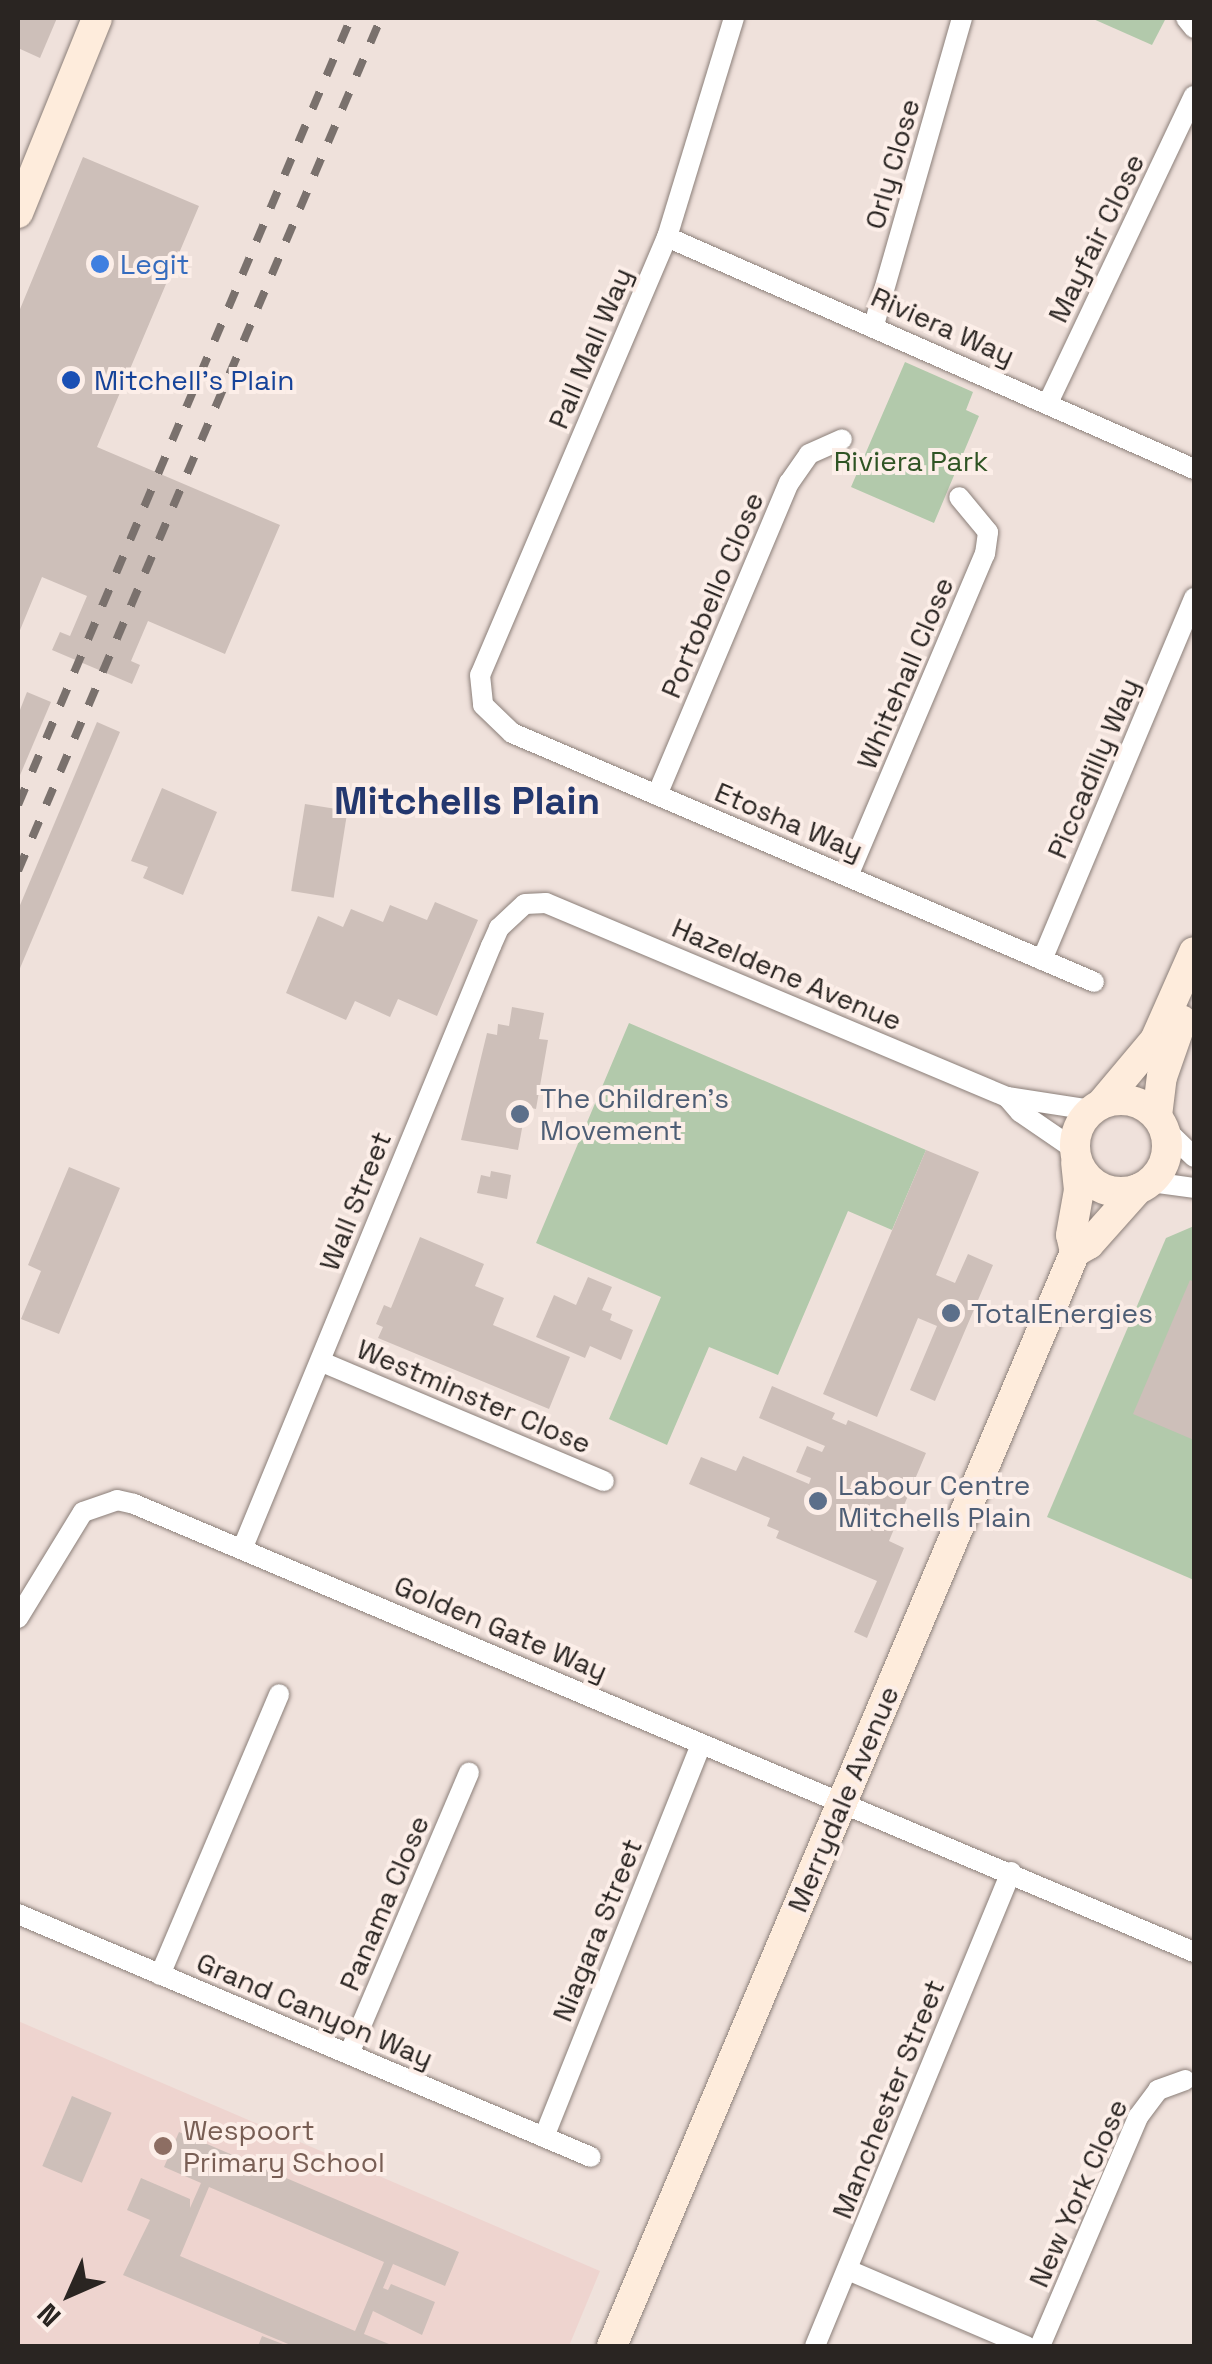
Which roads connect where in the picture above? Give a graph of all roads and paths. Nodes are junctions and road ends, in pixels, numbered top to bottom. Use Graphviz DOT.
graph roads {
  1 [pos="97,18"];
  2 [pos="734,18"];
  3 [pos="962,18"];
  4 [pos="1186,18"];
  5 [pos="1194,28"];
  6 [pos="1194,96"];
  7 [pos="18,213"];
  8 [pos="666,237"];
  9 [pos="874,325"];
  10 [pos="1048,403"];
  11 [pos="842,439"];
  12 [pos="1194,469"];
  13 [pos="959,497"];
  14 [pos="1194,598"];
  15 [pos="480,693"];
  16 [pos="657,795"];
  17 [pos="848,876"];
  18 [pos="546,903"];
  19 [pos="1194,952"];
  20 [pos="1042,960"];
  21 [pos="1094,982"];
  22 [pos="1194,990"];
  23 [pos="1006,1097"];
  24 [pos="1097,1106"];
  25 [pos="1160,1122"];
  26 [pos="1075,1156"];
  27 [pos="1194,1157"];
  28 [pos="1144,1185"];
  29 [pos="1194,1188"];
  30 [pos="1075,1252"];
  31 [pos="322,1362"];
  32 [pos="604,1481"];
  33 [pos="243,1547"];
  34 [pos="18,1618"];
  35 [pos="279,1694"];
  36 [pos="701,1744"];
  37 [pos="469,1773"];
  38 [pos="843,1802"];
  39 [pos="1011,1872"];
  40 [pos="18,1914"];
  41 [pos="1194,1952"];
  42 [pos="160,1974"];
  43 [pos="349,2054"];
  44 [pos="1185,2080"];
  45 [pos="544,2137"];
  46 [pos="592,2157"];
  47 [pos="848,2270"];
  48 [pos="612,2346"];
  49 [pos="815,2346"];
  50 [pos="1026,2346"];
  51 [pos="1040,2346"];
  1 -- 7 [label="street"];
  2 -- 8 [label="street, Pall Mall Way"];
  3 -- 9 [label="street, Orly Close"];
  4 -- 5 [label="street"];
  6 -- 10 [label="street, Mayfair Close"];
  8 -- 9 [label="street, Riviera Way"];
  8 -- 15 [label="street, Pall Mall Way"];
  9 -- 10 [label="street, Riviera Way"];
  10 -- 12 [label="street, Riviera Way"];
  11 -- 16 [label="street, Portobello Close"];
  13 -- 17 [label="street, Whitehall Close"];
  14 -- 20 [label="street, Piccadilly Way"];
  15 -- 16 [label="street, Etosha Way"];
  16 -- 17 [label="street, Etosha Way"];
  17 -- 20 [label="street, Etosha Way"];
  18 -- 23 [label="street, Hazeldene Avenue"];
  18 -- 31 [label="street, Wall Street"];
  19 -- 24 [label="street"];
  20 -- 21 [label="street, Etosha Way"];
  22 -- 25 [label="street"];
  23 -- 24 [label="street, Hazeldene Avenue"];
  23 -- 26 [label="street, Hazeldene Avenue"];
  24 -- 25 [label="street"];
  24 -- 26 [label="street"];
  25 -- 27 [label="street"];
  25 -- 28 [label="street"];
  26 -- 28 [label="street"];
  26 -- 30 [label="street, Merrydale Avenue"];
  28 -- 29 [label="street"];
  28 -- 30 [label="street, Merrydale Avenue"];
  30 -- 38 [label="street, Merrydale Avenue"];
  31 -- 32 [label="street, Westminster Close"];
  31 -- 33 [label="street, Wall Street"];
  33 -- 34 [label="street, Golden Gate Way"];
  33 -- 36 [label="street, Golden Gate Way"];
  35 -- 42 [label="street"];
  36 -- 38 [label="street, Golden Gate Way"];
  36 -- 45 [label="street, Niagara Street"];
  37 -- 43 [label="street, Panama Close"];
  38 -- 39 [label="street, Golden Gate Way"];
  38 -- 48 [label="street, Merrydale Avenue"];
  39 -- 41 [label="street, Golden Gate Way"];
  39 -- 47 [label="street, Manchester Street"];
  40 -- 42 [label="street, Grand Canyon Way"];
  42 -- 43 [label="street, Grand Canyon Way"];
  43 -- 45 [label="street, Grand Canyon Way"];
  44 -- 51 [label="street, New York Close"];
  45 -- 46 [label="street, Grand Canyon Way"];
  47 -- 49 [label="street, Manchester Street"];
  47 -- 50 [label="street"];
}
